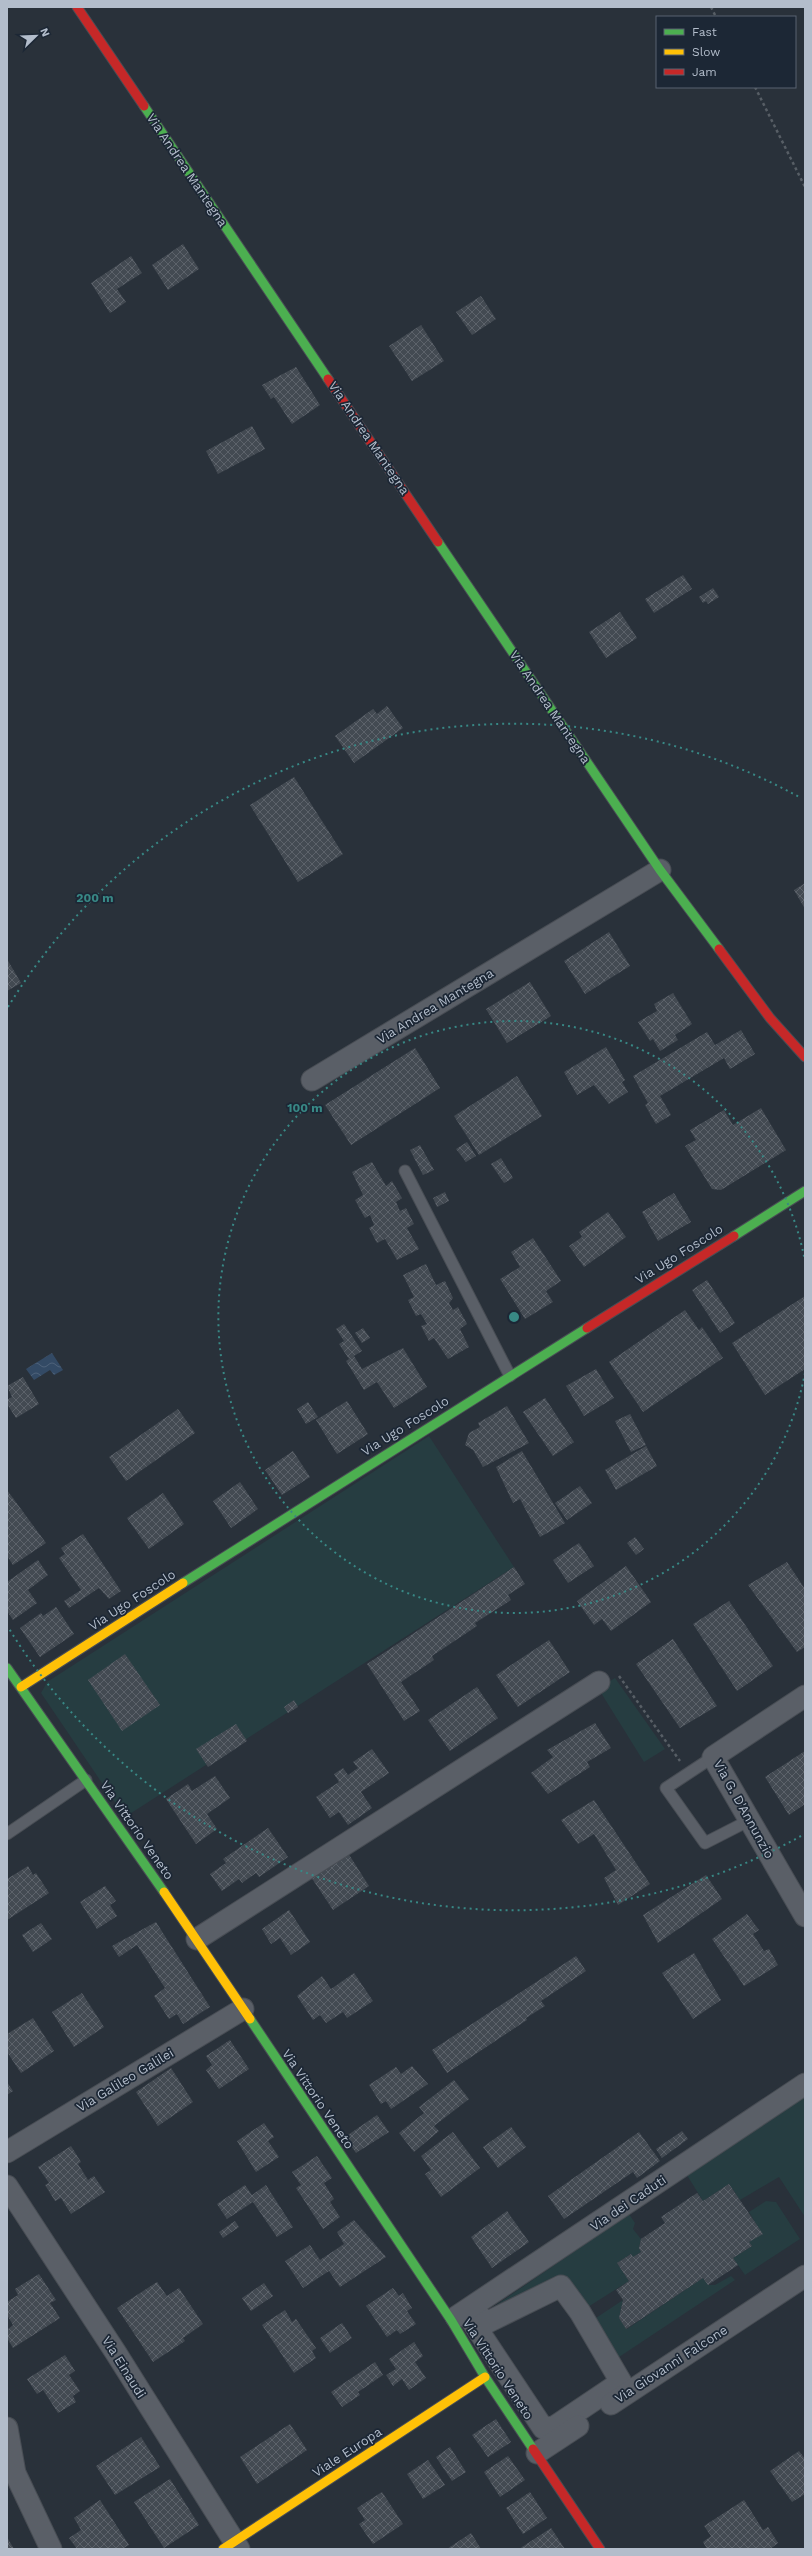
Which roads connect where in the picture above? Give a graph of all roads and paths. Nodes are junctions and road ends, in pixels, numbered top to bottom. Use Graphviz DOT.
graph roads {
  1 [pos="78,7"];
  2 [pos="711,7"];
  3 [pos="716,16"];
  4 [pos="756,88"];
  5 [pos="805,187"];
  6 [pos="660,870"];
  7 [pos="805,1056"];
  8 [pos="312,1080"];
  9 [pos="404,1171"];
  10 [pos="805,1190"];
  11 [pos="510,1376"];
  12 [pos="7,1668"];
  13 [pos="599,1682"];
  14 [pos="21,1687"];
  15 [pos="805,1696"];
  16 [pos="713,1757"];
  17 [pos="688,1773"];
  18 [pos="86,1780"];
  19 [pos="750,1820"];
  20 [pos="7,1834"];
  21 [pos="805,1916"];
  22 [pos="197,1939"];
  23 [pos="242,2009"];
  24 [pos="805,2084"];
  25 [pos="7,2152"];
  26 [pos="7,2186"];
  27 [pos="805,2276"];
  28 [pos="451,2320"];
  29 [pos="485,2377"];
  30 [pos="554,2427"];
  31 [pos="7,2428"];
  32 [pos="537,2453"];
  33 [pos="11,2477"];
  34 [pos="232,2547"];
  35 [pos="50,2549"];
  36 [pos="600,2549"];
  1 -- 6 [label="main road, Via Andrea Mantegna"];
  2 -- 3 [label="path"];
  4 -- 5 [label="path"];
  6 -- 7 [label="main road, Via Andrea Mantegna"];
  6 -- 8 [label="street, Via Andrea Mantegna"];
  9 -- 11 [label="lane"];
  10 -- 11 [label="main road, Via Ugo Foscolo"];
  11 -- 14 [label="main road, Via Ugo Foscolo"];
  12 -- 14 [label="main road, Via Vittorio Veneto"];
  13 -- 17 [label="path"];
  13 -- 22 [label="street"];
  14 -- 18 [label="main road, Via Vittorio Veneto"];
  15 -- 16 [label="street, Via G. D'Annunzio"];
  16 -- 17 [label="lane"];
  16 -- 19 [label="street, Via G. D'Annunzio"];
  17 -- 19 [label="lane"];
  18 -- 20 [label="lane"];
  18 -- 22 [label="main road, Via Vittorio Veneto"];
  19 -- 21 [label="street, Via G. D'Annunzio"];
  22 -- 23 [label="main road, Via Vittorio Veneto"];
  23 -- 25 [label="street, Via Galileo Galilei"];
  23 -- 28 [label="main road, Via Vittorio Veneto"];
  24 -- 28 [label="street, Via dei Caduti"];
  26 -- 34 [label="street, Via Einaudi"];
  27 -- 32 [label="street, Via Giovanni Falcone"];
  28 -- 29 [label="main road, Via Vittorio Veneto"];
  29 -- 32 [label="main road, Via Vittorio Veneto"];
  29 -- 34 [label="main road, Viale Europa"];
  30 -- 30 [label="street"];
  31 -- 33 [label="street"];
  32 -- 36 [label="main road, Via Vittorio Veneto"];
  33 -- 35 [label="street"];
}
